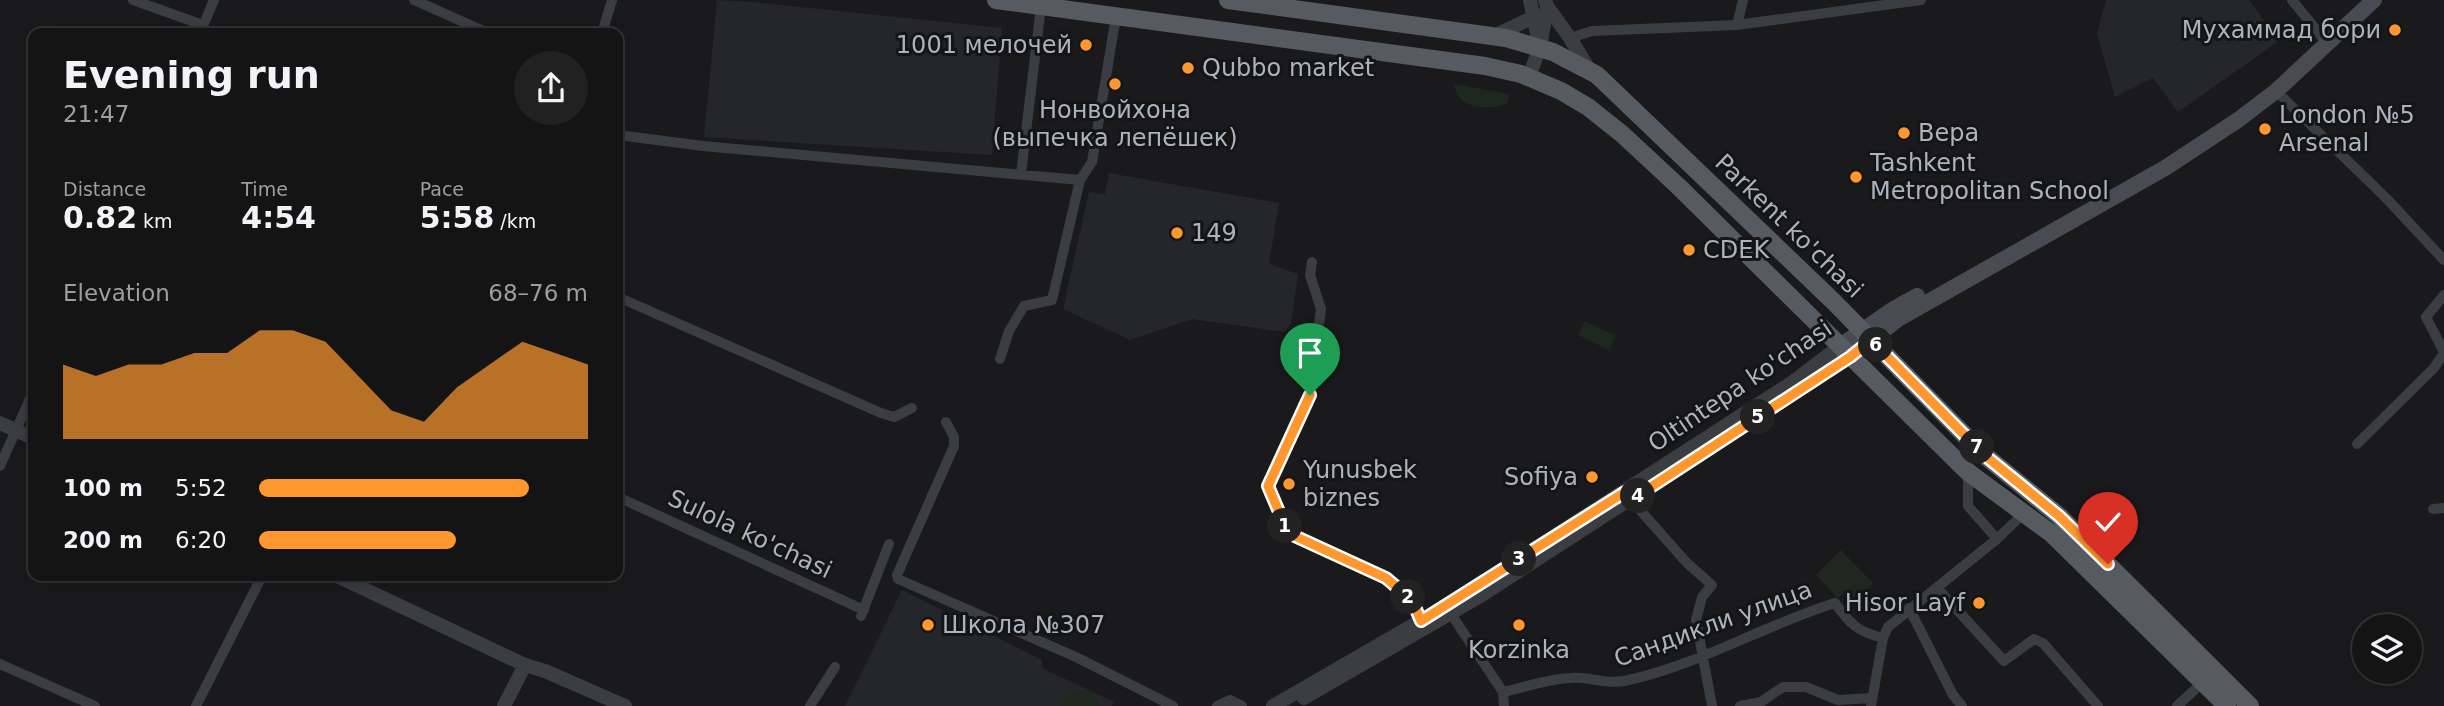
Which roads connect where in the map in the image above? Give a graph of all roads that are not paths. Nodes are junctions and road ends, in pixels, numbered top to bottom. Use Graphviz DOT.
graph roads {
  1 [pos="133,0"];
  2 [pos="215,0"];
  3 [pos="414,0"];
  4 [pos="612,0"];
  5 [pos="996,0"];
  6 [pos="1227,0"];
  7 [pos="1530,0"];
  8 [pos="1743,0"];
  9 [pos="1921,0"];
  10 [pos="2292,0"];
  11 [pos="2361,0"];
  12 [pos="2374,0"];
  13 [pos="1546,3"];
  14 [pos="1041,6"];
  15 [pos="1116,16"];
  16 [pos="1532,18"];
  17 [pos="1737,25"];
  18 [pos="199,28"];
  19 [pos="201,28"];
  20 [pos="477,28"];
  21 [pos="604,28"];
  22 [pos="1494,36"];
  23 [pos="2322,37"];
  24 [pos="1570,38"];
  25 [pos="1540,47"];
  26 [pos="1590,71"];
  27 [pos="1530,77"];
  28 [pos="2273,88"];
  29 [pos="623,136"];
  30 [pos="1021,174"];
  31 [pos="1080,180"];
  32 [pos="2444,260"];
  33 [pos="1312,262"];
  34 [pos="2444,295"];
  35 [pos="623,299"];
  36 [pos="1866,335"];
  37 [pos="1845,351"];
  38 [pos="2444,352"];
  39 [pos="1000,359"];
  40 [pos="28,403"];
  41 [pos="912,408"];
  42 [pos="946,422"];
  43 [pos="0,423"];
  44 [pos="16,430"];
  45 [pos="28,436"];
  46 [pos="2357,444"];
  47 [pos="0,466"];
  48 [pos="1968,472"];
  49 [pos="1628,496"];
  50 [pos="623,499"];
  51 [pos="2024,513"];
  52 [pos="1997,539"];
  53 [pos="889,544"];
  54 [pos="259,581"];
  55 [pos="348,581"];
  56 [pos="1937,588"];
  57 [pos="1909,608"];
  58 [pos="1451,614"];
  59 [pos="1423,625"];
  60 [pos="1883,638"];
  61 [pos="1702,655"];
  62 [pos="0,664"];
  63 [pos="526,665"];
  64 [pos="835,667"];
  65 [pos="2203,682"];
  66 [pos="1503,692"];
  67 [pos="1872,702"];
  68 [pos="95,706"];
  69 [pos="196,706"];
  70 [pos="504,706"];
  71 [pos="607,706"];
  72 [pos="625,706"];
  73 [pos="810,706"];
  74 [pos="1173,706"];
  75 [pos="1217,706"];
  76 [pos="1242,706"];
  77 [pos="1273,706"];
  78 [pos="1291,706"];
  79 [pos="1504,706"];
  80 [pos="1712,706"];
  81 [pos="1740,706"];
  82 [pos="1962,706"];
  83 [pos="2098,706"];
  84 [pos="2178,706"];
  85 [pos="2227,706"];
  86 [pos="2250,706"];
  1 -- 18 [label="street"];
  2 -- 19 [label="street"];
  3 -- 20 [label="street"];
  4 -- 21 [label="street"];
  5 -- 14 [label="main road, Parkent ko'chasi"];
  6 -- 22 [label="main road, Parkent ko'chasi"];
  7 -- 16 [label="street"];
  8 -- 17 [label="street"];
  9 -- 17 [label="street"];
  10 -- 23 [label="street"];
  11 -- 23 [label="main road, Oltintepa ko'chasi"];
  12 -- 28 [label="main road, Oltintepa ko'chasi"];
  13 -- 24 [label="street"];
  13 -- 25 [label="street"];
  14 -- 15 [label="main road, Parkent ko'chasi"];
  14 -- 30 [label="street"];
  15 -- 27 [label="main road, Parkent ko'chasi"];
  15 -- 31 [label="street"];
  16 -- 22 [label="street"];
  16 -- 25 [label="street"];
  17 -- 24 [label="street"];
  22 -- 25 [label="main road, Parkent ko'chasi"];
  23 -- 28 [label="main road, Oltintepa ko'chasi"];
  24 -- 25 [label="street"];
  24 -- 26 [label="street"];
  25 -- 26 [label="main road, Parkent ko'chasi"];
  25 -- 27 [label="street"];
  26 -- 36 [label="main road, Parkent ko'chasi"];
  27 -- 37 [label="main road, Parkent ko'chasi"];
  28 -- 32 [label="street"];
  28 -- 36 [label="main road, Oltintepa ko'chasi"];
  29 -- 30 [label="street"];
  30 -- 31 [label="street"];
  31 -- 39 [label="street"];
  33 -- 59 [label="street"];
  34 -- 38 [label="street"];
  35 -- 41 [label="street"];
  36 -- 37 [label="main road, Oltintepa ko'chasi"];
  36 -- 86 [label="main road, Parkent ko'chasi"];
  37 -- 48 [label="main road, Parkent ko'chasi"];
  37 -- 49 [label="street, Oltintepa ko'chasi"];
  38 -- 46 [label="street"];
  40 -- 44 [label="street"];
  42 -- 74 [label="street"];
  43 -- 44 [label="street"];
  44 -- 45 [label="street"];
  44 -- 47 [label="street"];
  48 -- 51 [label="main road, Parkent ko'chasi"];
  48 -- 52 [label="street"];
  49 -- 58 [label="street, Oltintepa ko'chasi"];
  49 -- 59 [label="street, Oltintepa ko'chasi"];
  49 -- 61 [label="street"];
  50 -- 53 [label="street, Sulola ko'chasi"];
  51 -- 52 [label="street"];
  51 -- 65 [label="main road, Parkent ko'chasi"];
  52 -- 56 [label="street"];
  54 -- 69 [label="street"];
  55 -- 63 [label="street"];
  56 -- 57 [label="street"];
  56 -- 83 [label="street"];
  57 -- 60 [label="street"];
  57 -- 82 [label="street"];
  58 -- 59 [label="street, Oltintepa ko'chasi"];
  58 -- 66 [label="street"];
  59 -- 77 [label="street, Oltintepa ko'chasi"];
  59 -- 78 [label="street, Oltintepa ko'chasi"];
  60 -- 61 [label="street, Сандикли улица"];
  60 -- 67 [label="street"];
  61 -- 66 [label="street, Сандикли улица"];
  61 -- 80 [label="street"];
  62 -- 68 [label="street"];
  63 -- 70 [label="street"];
  63 -- 71 [label="street"];
  63 -- 72 [label="street"];
  64 -- 73 [label="street"];
  65 -- 84 [label="street"];
  65 -- 85 [label="main road, Parkent ko'chasi"];
  66 -- 79 [label="street"];
  67 -- 81 [label="street"];
  75 -- 76 [label="street"];
}
